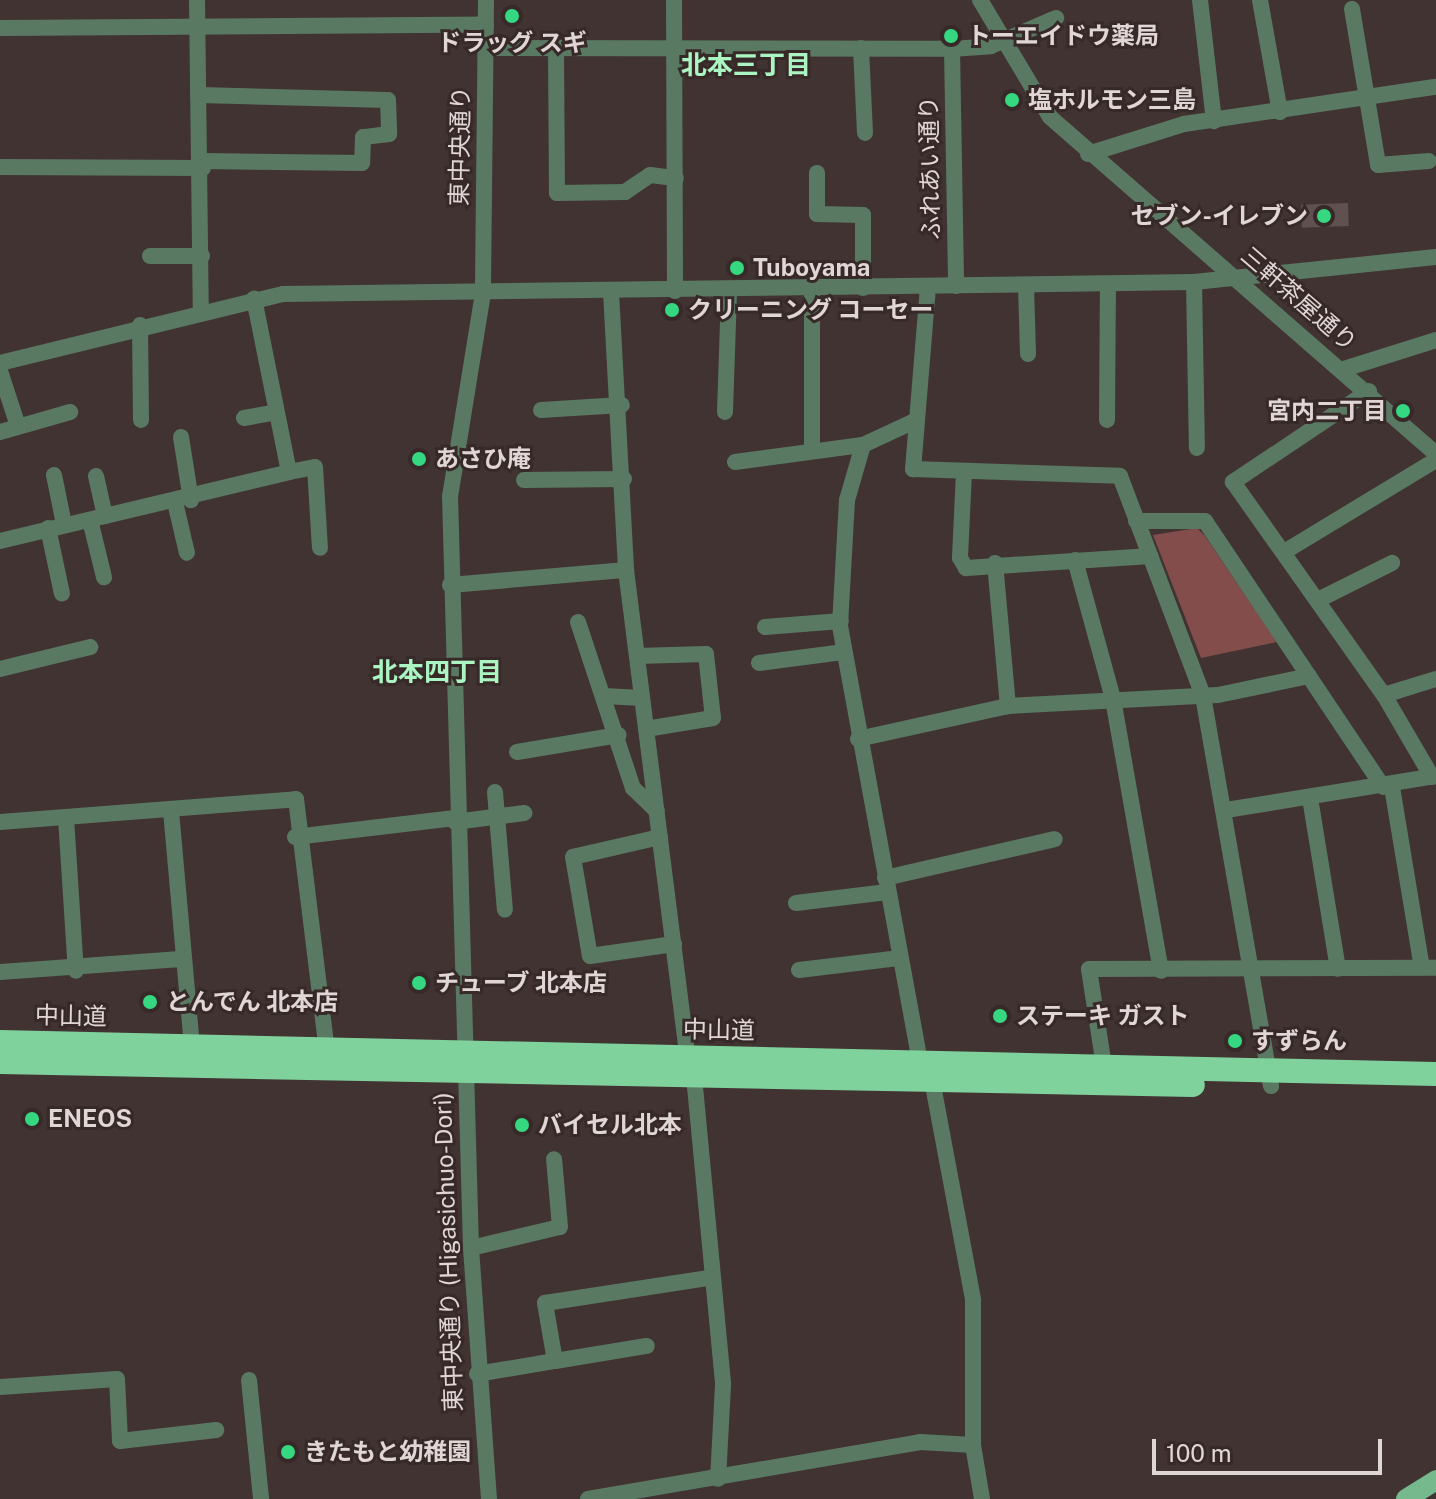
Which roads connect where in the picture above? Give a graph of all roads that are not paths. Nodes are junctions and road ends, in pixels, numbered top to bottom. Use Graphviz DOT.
graph roads {
  1 [pos="197,0"];
  2 [pos="486,0"];
  3 [pos="674,0"];
  4 [pos="980,0"];
  5 [pos="1200,0"];
  6 [pos="1260,0"];
  7 [pos="1352,9"];
  8 [pos="1056,18"];
  9 [pos="486,25"];
  10 [pos="0,28"];
  11 [pos="197,31"];
  12 [pos="1000,39"];
  13 [pos="485,48"];
  14 [pos="675,48"];
  15 [pos="861,48"];
  16 [pos="952,49"];
  17 [pos="556,52"];
  18 [pos="1436,87"];
  19 [pos="198,95"];
  20 [pos="1366,97"];
  21 [pos="1280,112"];
  22 [pos="1214,121"];
  23 [pos="865,133"];
  24 [pos="1088,154"];
  25 [pos="1429,161"];
  26 [pos="203,164"];
  27 [pos="0,167"];
  28 [pos="817,173"];
  29 [pos="676,178"];
  30 [pos="150,256"];
  31 [pos="202,256"];
  32 [pos="1436,257"];
  33 [pos="1244,280"];
  34 [pos="1194,282"];
  35 [pos="1108,284"];
  36 [pos="956,286"];
  37 [pos="1026,286"];
  38 [pos="928,287"];
  39 [pos="863,288"];
  40 [pos="729,290"];
  41 [pos="812,290"];
  42 [pos="675,291"];
  43 [pos="611,292"];
  44 [pos="483,293"];
  45 [pos="254,298"];
  46 [pos="201,309"];
  47 [pos="140,325"];
  48 [pos="1436,340"];
  49 [pos="1028,354"];
  50 [pos="0,363"];
  51 [pos="1344,369"];
  52 [pos="0,371"];
  53 [pos="1369,391"];
  54 [pos="622,405"];
  55 [pos="541,410"];
  56 [pos="70,412"];
  57 [pos="725,412"];
  58 [pos="273,413"];
  59 [pos="244,418"];
  60 [pos="141,420"];
  61 [pos="1107,420"];
  62 [pos="915,421"];
  63 [pos="18,426"];
  64 [pos="0,432"];
  65 [pos="181,437"];
  66 [pos="863,445"];
  67 [pos="812,448"];
  68 [pos="1197,448"];
  69 [pos="1436,457"];
  70 [pos="735,462"];
  71 [pos="289,472"];
  72 [pos="964,472"];
  73 [pos="54,475"];
  74 [pos="96,476"];
  75 [pos="624,479"];
  76 [pos="524,480"];
  77 [pos="183,501"];
  78 [pos="98,518"];
  79 [pos="1136,521"];
  80 [pos="56,526"];
  81 [pos="0,541"];
  82 [pos="320,548"];
  83 [pos="1284,552"];
  84 [pos="187,553"];
  85 [pos="1151,556"];
  86 [pos="1075,560"];
  87 [pos="995,563"];
  88 [pos="1392,563"];
  89 [pos="626,570"];
  90 [pos="104,577"];
  91 [pos="450,585"];
  92 [pos="62,594"];
  93 [pos="1318,600"];
  94 [pos="841,621"];
  95 [pos="578,622"];
  96 [pos="765,627"];
  97 [pos="90,647"];
  98 [pos="844,652"];
  99 [pos="637,656"];
  100 [pos="759,663"];
  101 [pos="0,669"];
  102 [pos="1309,676"];
  103 [pos="1436,679"];
  104 [pos="1384,695"];
  105 [pos="604,696"];
  106 [pos="1203,696"];
  107 [pos="642,698"];
  108 [pos="1113,699"];
  109 [pos="1008,706"];
  110 [pos="646,729"];
  111 [pos="619,735"];
  112 [pos="858,739"];
  113 [pos="517,752"];
  114 [pos="1434,777"];
  115 [pos="1387,787"];
  116 [pos="495,792"];
  117 [pos="1310,798"];
  118 [pos="1226,810"];
  119 [pos="171,811"];
  120 [pos="657,811"];
  121 [pos="524,813"];
  122 [pos="497,817"];
  123 [pos="66,818"];
  124 [pos="455,820"];
  125 [pos="0,822"];
  126 [pos="295,837"];
  127 [pos="660,837"];
  128 [pos="1055,839"];
  129 [pos="886,885"];
  130 [pos="796,903"];
  131 [pos="505,910"];
  132 [pos="674,944"];
  133 [pos="900,958"];
  134 [pos="181,959"];
  135 [pos="1429,968"];
  136 [pos="1338,969"];
  137 [pos="799,970"];
  138 [pos="76,971"];
  139 [pos="1161,971"];
  140 [pos="1252,971"];
  141 [pos="0,972"];
  142 [pos="0,1042"];
  143 [pos="192,1046"];
  144 [pos="327,1050"];
  145 [pos="465,1060"];
  146 [pos="0,1062"];
  147 [pos="1104,1066"];
  148 [pos="691,1067"];
  149 [pos="926,1070"];
  150 [pos="1436,1074"];
  151 [pos="1270,1079"];
  152 [pos="1436,1089"];
  153 [pos="554,1159"];
  154 [pos="471,1248"];
  155 [pos="709,1278"];
  156 [pos="647,1346"];
  157 [pos="555,1361"];
  158 [pos="477,1374"];
  159 [pos="249,1380"];
  160 [pos="0,1387"];
  161 [pos="216,1430"];
  162 [pos="973,1445"];
  163 [pos="718,1479"];
  164 [pos="1436,1480"];
  165 [pos="261,1499"];
  166 [pos="489,1499"];
  167 [pos="588,1499"];
  168 [pos="982,1499"];
  169 [pos="1406,1499"];
  1 -- 11 [label="street"];
  2 -- 9 [label="street, 東中央通り"];
  3 -- 14 [label="street"];
  4 -- 12 [label="street, 三軒茶屋通り"];
  5 -- 22 [label="street"];
  6 -- 21 [label="street"];
  7 -- 20 [label="street"];
  8 -- 12 [label="street"];
  9 -- 11 [label="street"];
  9 -- 13 [label="street, 東中央通り"];
  10 -- 11 [label="street"];
  11 -- 19 [label="street"];
  12 -- 16 [label="street"];
  12 -- 24 [label="street, 三軒茶屋通り"];
  13 -- 17 [label="street"];
  13 -- 44 [label="street, 東中央通り"];
  14 -- 15 [label="street"];
  14 -- 17 [label="street"];
  14 -- 29 [label="street"];
  15 -- 16 [label="street"];
  15 -- 23 [label="street"];
  16 -- 36 [label="street, ふれあい通り"];
  17 -- 29 [label="street"];
  18 -- 20 [label="street"];
  19 -- 26 [label="street"];
  19 -- 26 [label="street"];
  20 -- 21 [label="street"];
  20 -- 25 [label="street"];
  21 -- 22 [label="street"];
  22 -- 24 [label="street"];
  24 -- 33 [label="street, 三軒茶屋通り"];
  26 -- 27 [label="street"];
  26 -- 31 [label="street"];
  28 -- 39 [label="street"];
  29 -- 42 [label="street"];
  30 -- 31 [label="street"];
  31 -- 46 [label="street"];
  32 -- 33 [label="street"];
  33 -- 34 [label="street"];
  33 -- 51 [label="street, 三軒茶屋通り"];
  34 -- 35 [label="street"];
  34 -- 68 [label="street"];
  35 -- 37 [label="street"];
  35 -- 61 [label="street"];
  36 -- 37 [label="street"];
  36 -- 38 [label="street"];
  37 -- 49 [label="street"];
  38 -- 39 [label="street"];
  38 -- 62 [label="street"];
  39 -- 41 [label="street"];
  40 -- 41 [label="street"];
  40 -- 42 [label="street"];
  40 -- 57 [label="street"];
  41 -- 67 [label="street"];
  42 -- 43 [label="street"];
  43 -- 44 [label="street"];
  43 -- 54 [label="street"];
  44 -- 45 [label="street"];
  44 -- 91 [label="street, 東中央通り"];
  45 -- 46 [label="street"];
  45 -- 58 [label="street"];
  46 -- 47 [label="street"];
  47 -- 50 [label="street"];
  47 -- 60 [label="street"];
  48 -- 51 [label="street"];
  51 -- 53 [label="street, 三軒茶屋通り"];
  52 -- 63 [label="street"];
  53 -- 69 [label="street, 三軒茶屋通り"];
  53 -- 83 [label="street"];
  54 -- 55 [label="street"];
  54 -- 75 [label="street"];
  56 -- 63 [label="street"];
  58 -- 59 [label="street"];
  58 -- 71 [label="street"];
  62 -- 66 [label="street"];
  62 -- 72 [label="street"];
  63 -- 64 [label="street"];
  65 -- 77 [label="street"];
  66 -- 67 [label="street"];
  66 -- 94 [label="street"];
  67 -- 70 [label="street"];
  69 -- 83 [label="street"];
  71 -- 77 [label="street"];
  71 -- 82 [label="street"];
  72 -- 79 [label="street"];
  72 -- 87 [label="street"];
  73 -- 80 [label="street"];
  74 -- 78 [label="street"];
  75 -- 76 [label="street"];
  75 -- 89 [label="street"];
  77 -- 78 [label="street"];
  77 -- 84 [label="street"];
  78 -- 80 [label="street"];
  78 -- 90 [label="street"];
  79 -- 85 [label="street"];
  79 -- 102 [label="street"];
  80 -- 81 [label="street"];
  80 -- 92 [label="street"];
  83 -- 93 [label="street"];
  85 -- 86 [label="street"];
  85 -- 106 [label="street"];
  86 -- 87 [label="street"];
  86 -- 108 [label="street"];
  87 -- 109 [label="street"];
  88 -- 93 [label="street"];
  89 -- 91 [label="street"];
  89 -- 99 [label="street"];
  91 -- 124 [label="street, 東中央通り (Higasichuo-Dori)"];
  93 -- 104 [label="street"];
  94 -- 96 [label="street"];
  94 -- 98 [label="street"];
  95 -- 105 [label="street"];
  97 -- 101 [label="street"];
  98 -- 100 [label="street"];
  98 -- 112 [label="street"];
  99 -- 107 [label="street"];
  99 -- 110 [label="street"];
  102 -- 106 [label="street"];
  102 -- 115 [label="street"];
  103 -- 104 [label="street"];
  104 -- 114 [label="street"];
  105 -- 107 [label="street"];
  105 -- 111 [label="street"];
  106 -- 108 [label="street"];
  106 -- 118 [label="street"];
  107 -- 110 [label="street"];
  108 -- 109 [label="street"];
  108 -- 139 [label="street"];
  109 -- 112 [label="street"];
  110 -- 120 [label="street"];
  111 -- 113 [label="street"];
  111 -- 120 [label="street"];
  112 -- 129 [label="street"];
  114 -- 115 [label="street"];
  115 -- 117 [label="street"];
  115 -- 135 [label="street"];
  116 -- 122 [label="street"];
  117 -- 118 [label="street"];
  117 -- 136 [label="street"];
  118 -- 140 [label="street"];
  119 -- 123 [label="street"];
  119 -- 126 [label="street"];
  119 -- 134 [label="street"];
  120 -- 127 [label="street"];
  121 -- 122 [label="street"];
  122 -- 124 [label="street"];
  122 -- 131 [label="street"];
  123 -- 125 [label="street"];
  123 -- 138 [label="street"];
  124 -- 126 [label="street"];
  124 -- 145 [label="street, 東中央通り (Higasichuo-Dori)"];
  126 -- 144 [label="street"];
  127 -- 132 [label="street"];
  127 -- 132 [label="street"];
  128 -- 129 [label="street"];
  129 -- 130 [label="street"];
  129 -- 133 [label="street"];
  132 -- 148 [label="street"];
  133 -- 137 [label="street"];
  133 -- 149 [label="street"];
  134 -- 138 [label="street"];
  134 -- 143 [label="street"];
  135 -- 136 [label="street"];
  136 -- 140 [label="street"];
  138 -- 141 [label="street"];
  139 -- 140 [label="street"];
  139 -- 147 [label="street"];
  140 -- 151 [label="street"];
  142 -- 143 [label="highway, 中山道"];
  143 -- 144 [label="highway, 中山道"];
  144 -- 145 [label="highway, 中山道"];
  145 -- 146 [label="highway, 中山道"];
  145 -- 148 [label="highway, 中山道"];
  145 -- 154 [label="street, 東中央通り (Higasichuo-Dori)"];
  147 -- 149 [label="highway, 中山道"];
  147 -- 151 [label="highway, 中山道"];
  148 -- 149 [label="highway, 中山道"];
  148 -- 155 [label="street"];
  149 -- 151 [label="highway, 中山道"];
  149 -- 162 [label="street"];
  150 -- 151 [label="highway, 中山道"];
  151 -- 152 [label="highway, 中山道"];
  153 -- 154 [label="street"];
  154 -- 158 [label="street, 東中央通り (Higasichuo-Dori)"];
  155 -- 157 [label="street"];
  155 -- 163 [label="street"];
  156 -- 157 [label="street"];
  157 -- 158 [label="street"];
  158 -- 166 [label="street, 東中央通り (Higasichuo-Dori)"];
  159 -- 165 [label="street"];
  160 -- 161 [label="street"];
  162 -- 163 [label="street"];
  162 -- 168 [label="street"];
  163 -- 167 [label="street"];
  164 -- 169 [label="main road"];
}
